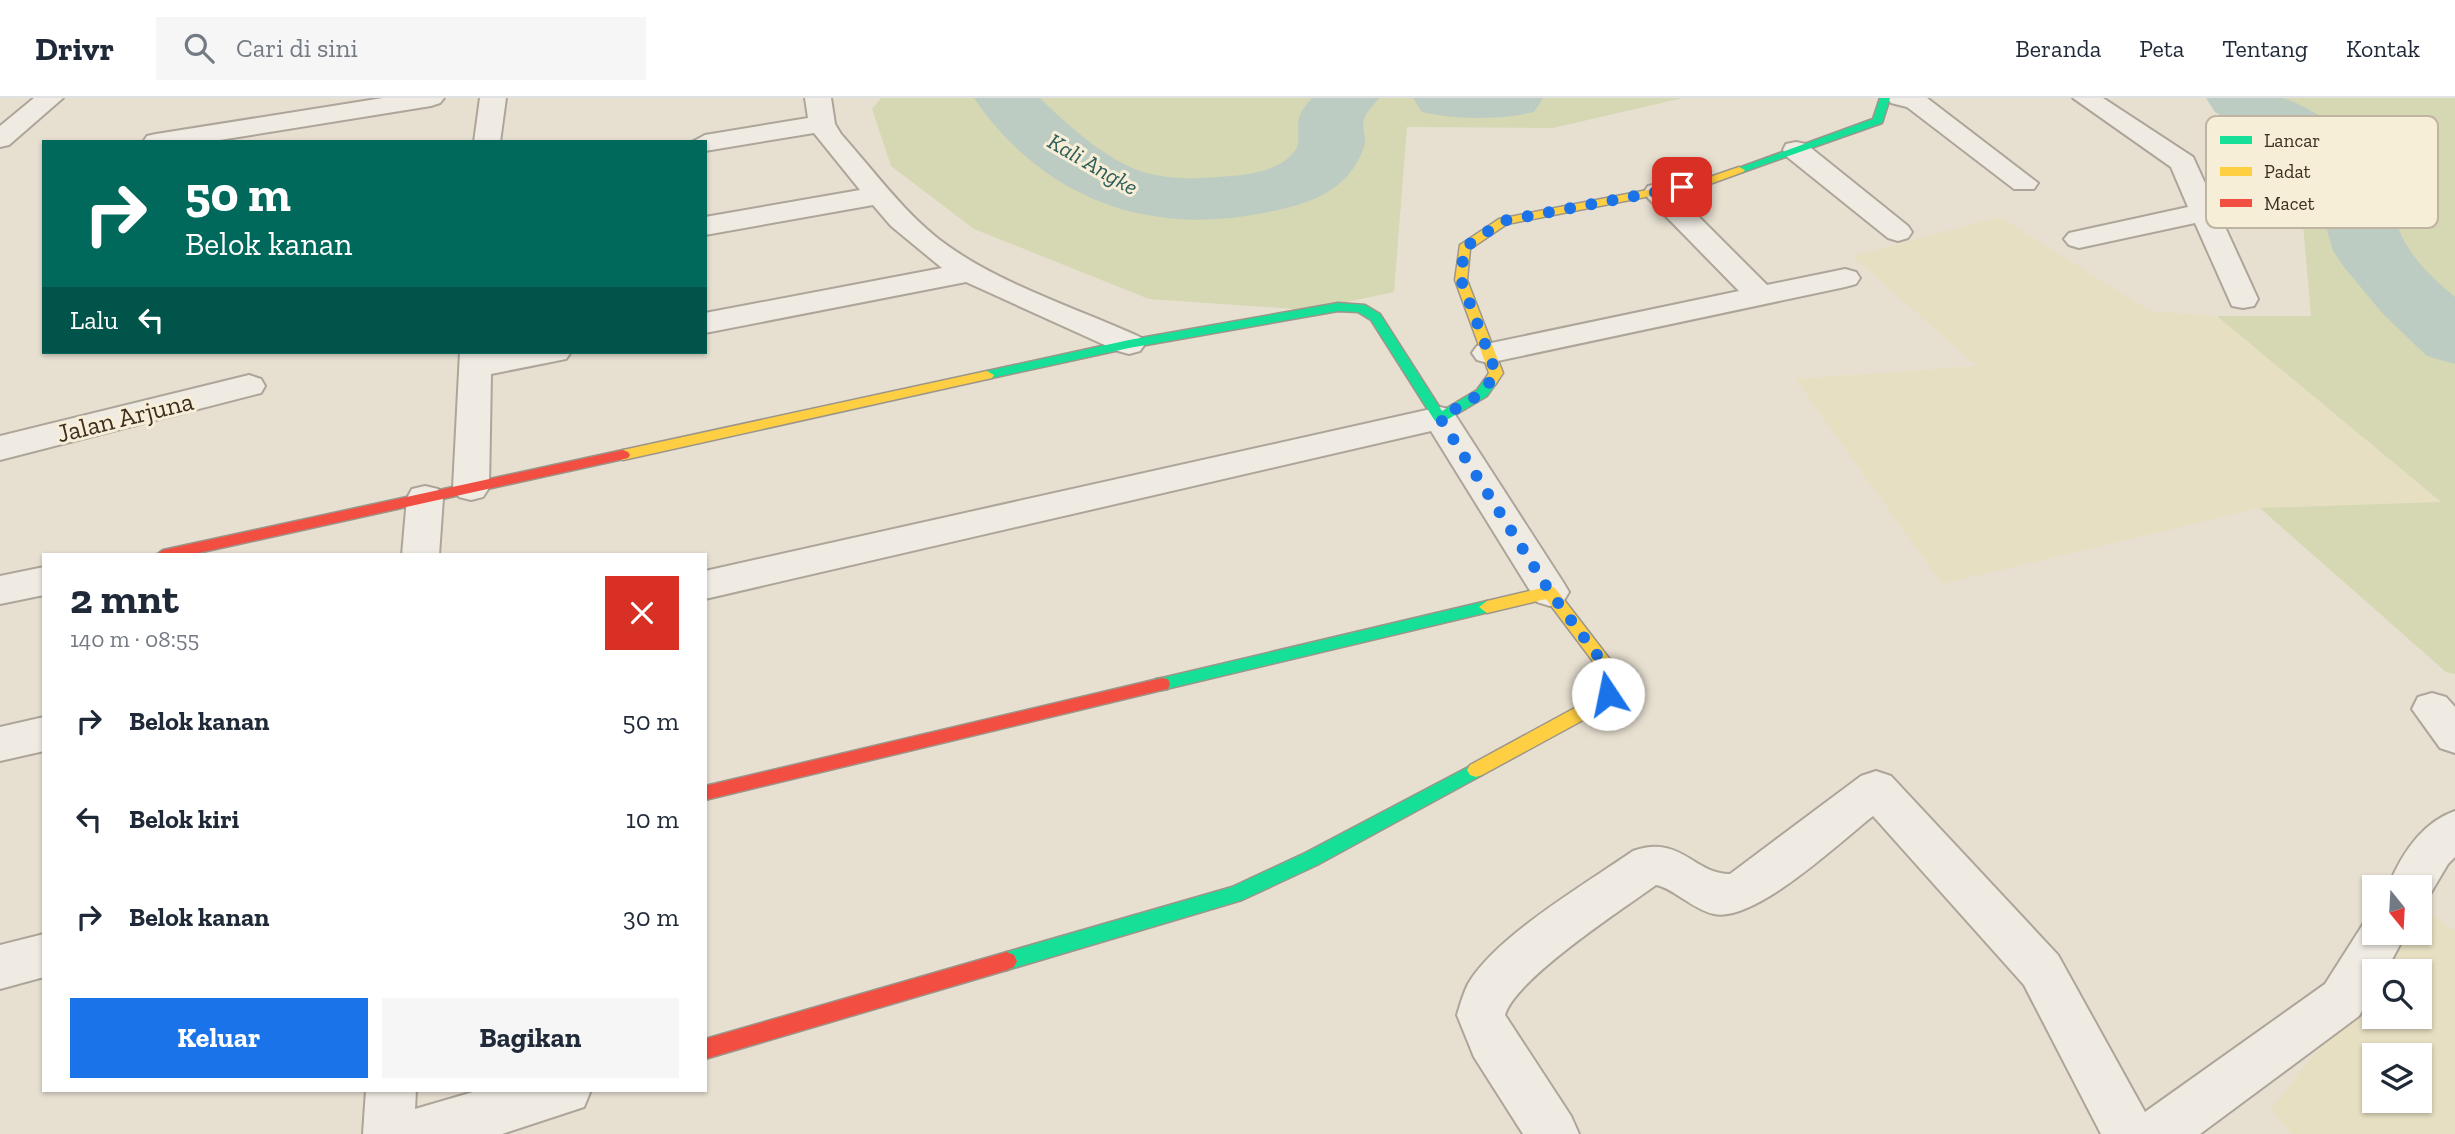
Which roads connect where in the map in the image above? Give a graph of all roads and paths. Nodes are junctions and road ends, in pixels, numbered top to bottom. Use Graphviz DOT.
graph roads {
  1 [pos="50,98"];
  2 [pos="431,98"];
  3 [pos="493,98"];
  4 [pos="1885,98"];
  5 [pos="1900,98"];
  6 [pos="2086,98"];
  7 [pos="820,111"];
  8 [pos="0,139"];
  9 [pos="168,140"];
  10 [pos="487,140"];
  11 [pos="707,143"];
  12 [pos="1796,150"];
  13 [pos="2024,183"];
  14 [pos="1658,192"];
  15 [pos="879,195"];
  16 [pos="2205,212"];
  17 [pos="707,226"];
  18 [pos="2212,228"];
  19 [pos="1898,232"];
  20 [pos="2079,239"];
  21 [pos="969,272"];
  22 [pos="1845,278"];
  23 [pos="1760,295"];
  24 [pos="2243,299"];
  25 [pos="707,323"];
  26 [pos="1129,344"];
  27 [pos="1488,353"];
  28 [pos="532,354"];
  29 [pos="475,359"];
  30 [pos="249,386"];
  31 [pos="1440,418"];
  32 [pos="0,448"];
  33 [pos="471,488"];
  34 [pos="425,498"];
  35 [pos="172,553"];
  36 [pos="420,553"];
  37 [pos="42,581"];
  38 [pos="707,585"];
  39 [pos="0,590"];
  40 [pos="1550,592"];
  41 [pos="42,734"];
  42 [pos="0,744"];
  43 [pos="707,793"];
  44 [pos="2455,830"];
  45 [pos="2417,875"];
  46 [pos="2375,945"];
  47 [pos="42,956"];
  48 [pos="0,967"];
  49 [pos="707,1048"];
  50 [pos="391,1092"];
  51 [pos="559,1092"];
  52 [pos="388,1134"];
  53 [pos="417,1134"];
  54 [pos="1553,1134"];
  55 [pos="2130,1134"];
  56 [pos="2157,1134"];
  1 -- 8 [label="street"];
  2 -- 9 [label="street"];
  3 -- 10 [label="street"];
  4 -- 12 [label="street"];
  5 -- 13 [label="street"];
  6 -- 16 [label="street"];
  7 -- 11 [label="street"];
  7 -- 15 [label="street"];
  12 -- 14 [label="street"];
  12 -- 19 [label="street"];
  14 -- 23 [label="street"];
  14 -- 27 [label="street"];
  15 -- 17 [label="street"];
  15 -- 21 [label="street"];
  16 -- 20 [label="street"];
  18 -- 24 [label="street"];
  21 -- 25 [label="street"];
  21 -- 26 [label="street"];
  22 -- 23 [label="street"];
  23 -- 27 [label="street"];
  26 -- 31 [label="street"];
  26 -- 33 [label="street"];
  27 -- 31 [label="street"];
  28 -- 29 [label="street"];
  29 -- 33 [label="street"];
  30 -- 32 [label="street, Jalan Arjuna"];
  31 -- 38 [label="street"];
  31 -- 40 [label="street"];
  33 -- 34 [label="street"];
  34 -- 35 [label="street"];
  34 -- 36 [label="street"];
  37 -- 39 [label="street"];
  40 -- 43 [label="street"];
  40 -- 49 [label="street"];
  41 -- 42 [label="street"];
  44 -- 45 [label="street"];
  46 -- 56 [label="street"];
  47 -- 48 [label="street"];
  50 -- 52 [label="street"];
  51 -- 53 [label="street"];
  54 -- 55 [label="street"];
}
